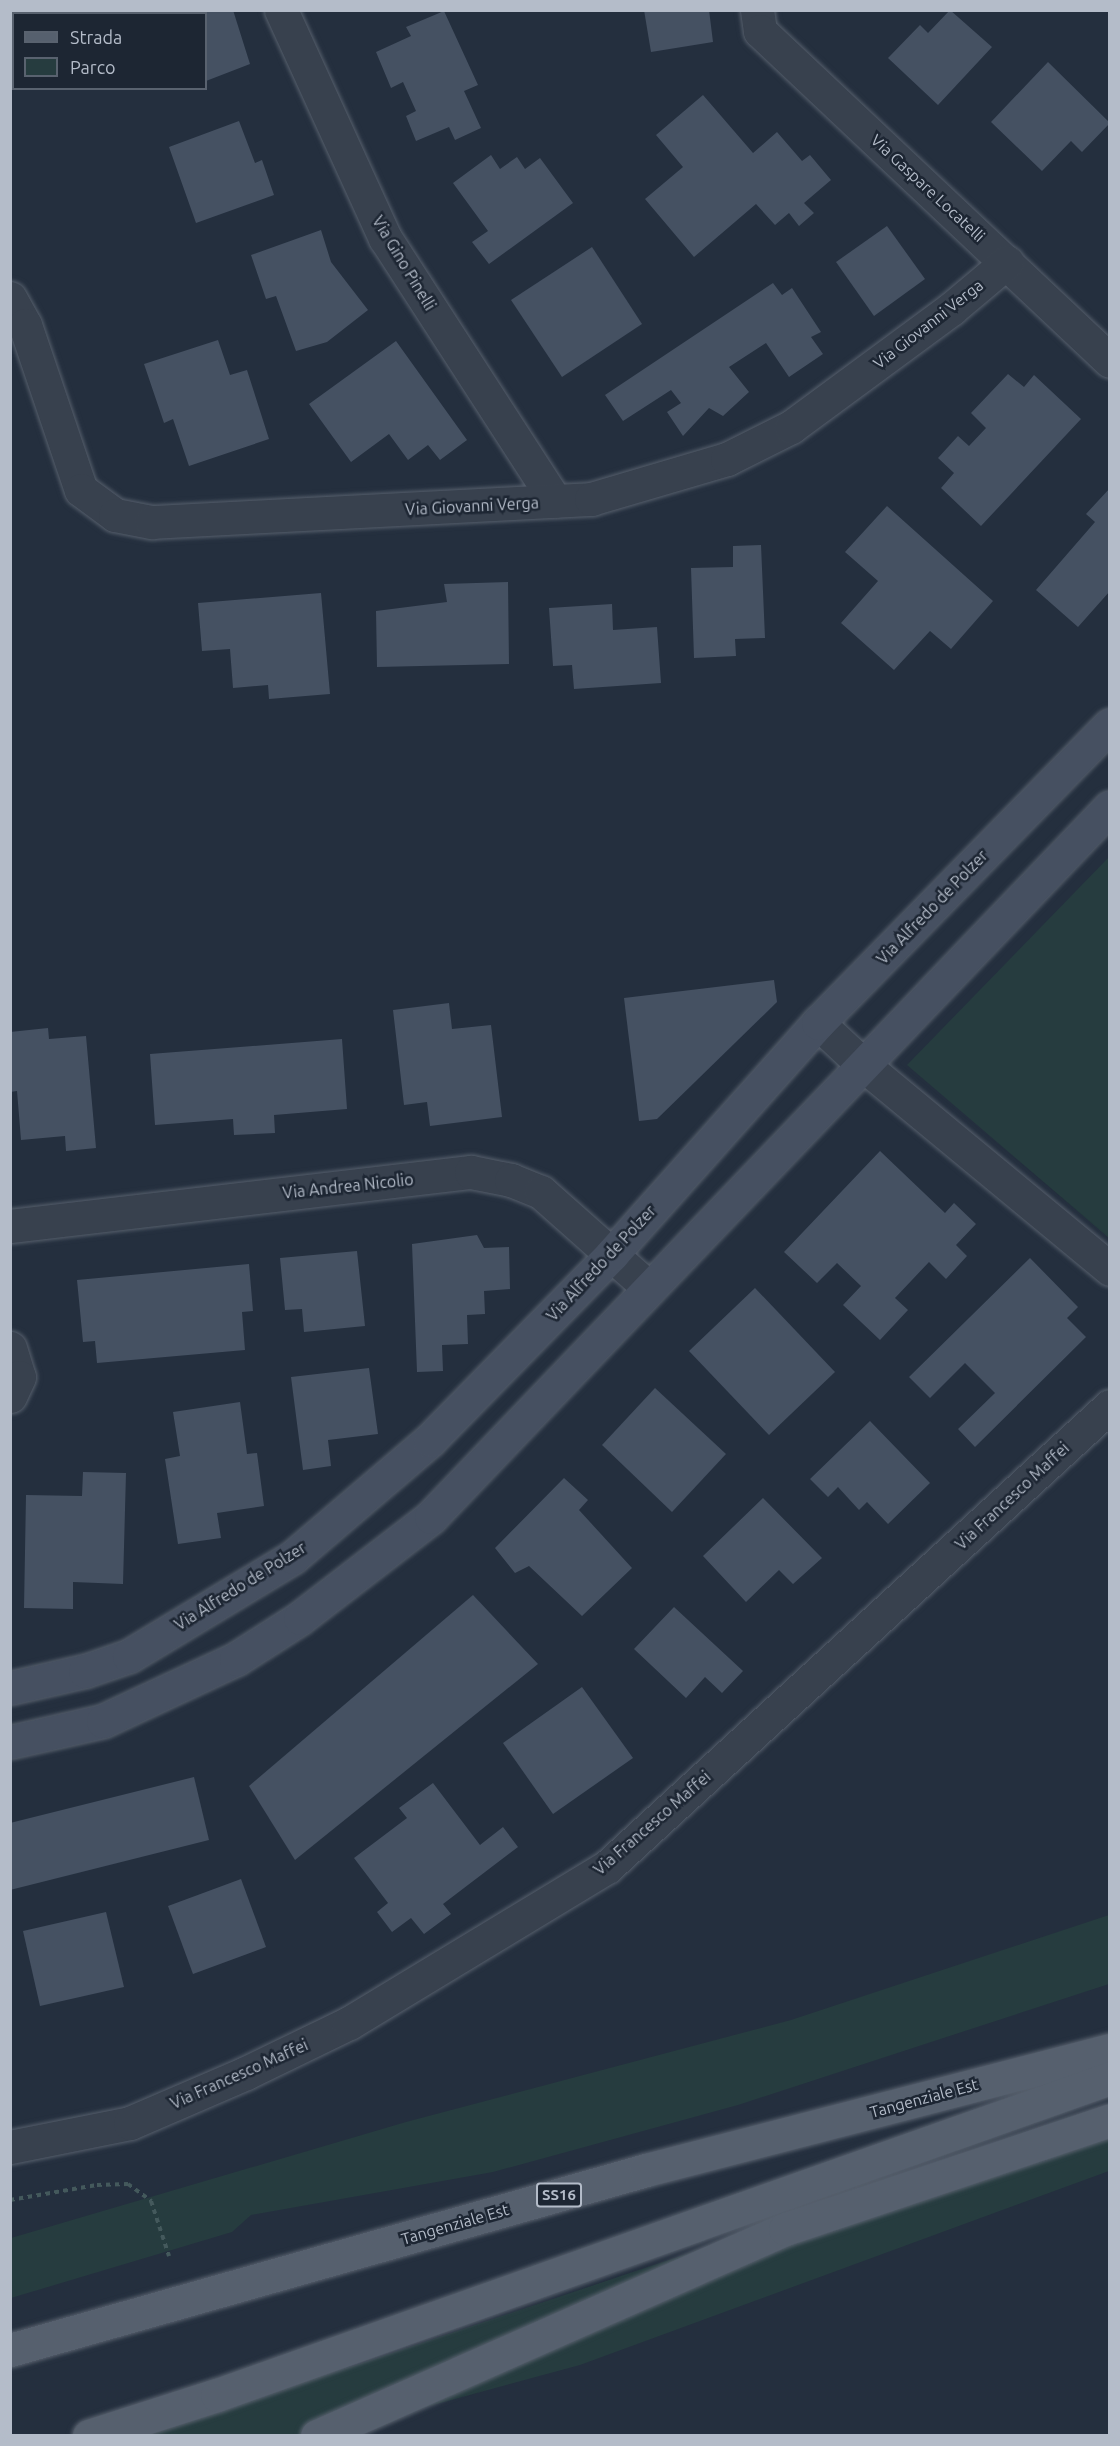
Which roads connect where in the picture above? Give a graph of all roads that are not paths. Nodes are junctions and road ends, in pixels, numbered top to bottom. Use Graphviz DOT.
graph roads {
  1 [pos="281,10"];
  2 [pos="757,10"];
  3 [pos="1007,262"];
  4 [pos="10,298"];
  5 [pos="1110,361"];
  6 [pos="555,501"];
  7 [pos="1110,725"];
  8 [pos="1110,807"];
  9 [pos="818,1023"];
  10 [pos="861,1064"];
  11 [pos="10,1226"];
  12 [pos="612,1254"];
  13 [pos="1110,1269"];
  14 [pos="648,1287"];
  15 [pos="10,1348"];
  16 [pos="10,1396"];
  17 [pos="1110,1406"];
  18 [pos="10,1688"];
  19 [pos="10,1742"];
  20 [pos="1110,2050"];
  21 [pos="1110,2078"];
  22 [pos="1110,2120"];
  23 [pos="10,2147"];
  24 [pos="10,2350"];
  25 [pos="89,2436"];
  26 [pos="317,2436"];
  1 -- 6 [label="street, Via Gino Pinelli"];
  2 -- 3 [label="street, Via Gaspare Locatelli"];
  3 -- 5 [label="street, Via Gaspare Locatelli"];
  3 -- 6 [label="street, Via Giovanni Verga"];
  4 -- 6 [label="street, Via Giovanni Verga"];
  7 -- 9 [label="street, Via Alfredo de Polzer"];
  8 -- 10 [label="street"];
  9 -- 10 [label="street"];
  9 -- 12 [label="street, Via Alfredo de Polzer"];
  10 -- 13 [label="street"];
  10 -- 14 [label="street"];
  11 -- 12 [label="street, Via Andrea Nicolio"];
  12 -- 14 [label="street, Via Andrea Nicolio"];
  12 -- 18 [label="street, Via Alfredo de Polzer"];
  14 -- 19 [label="street"];
  15 -- 16 [label="street"];
  17 -- 23 [label="street, Via Francesco Maffei"];
  20 -- 24 [label="main road, Tangenziale Est / SS16"];
  21 -- 25 [label="main road"];
  22 -- 26 [label="main road"];
}
